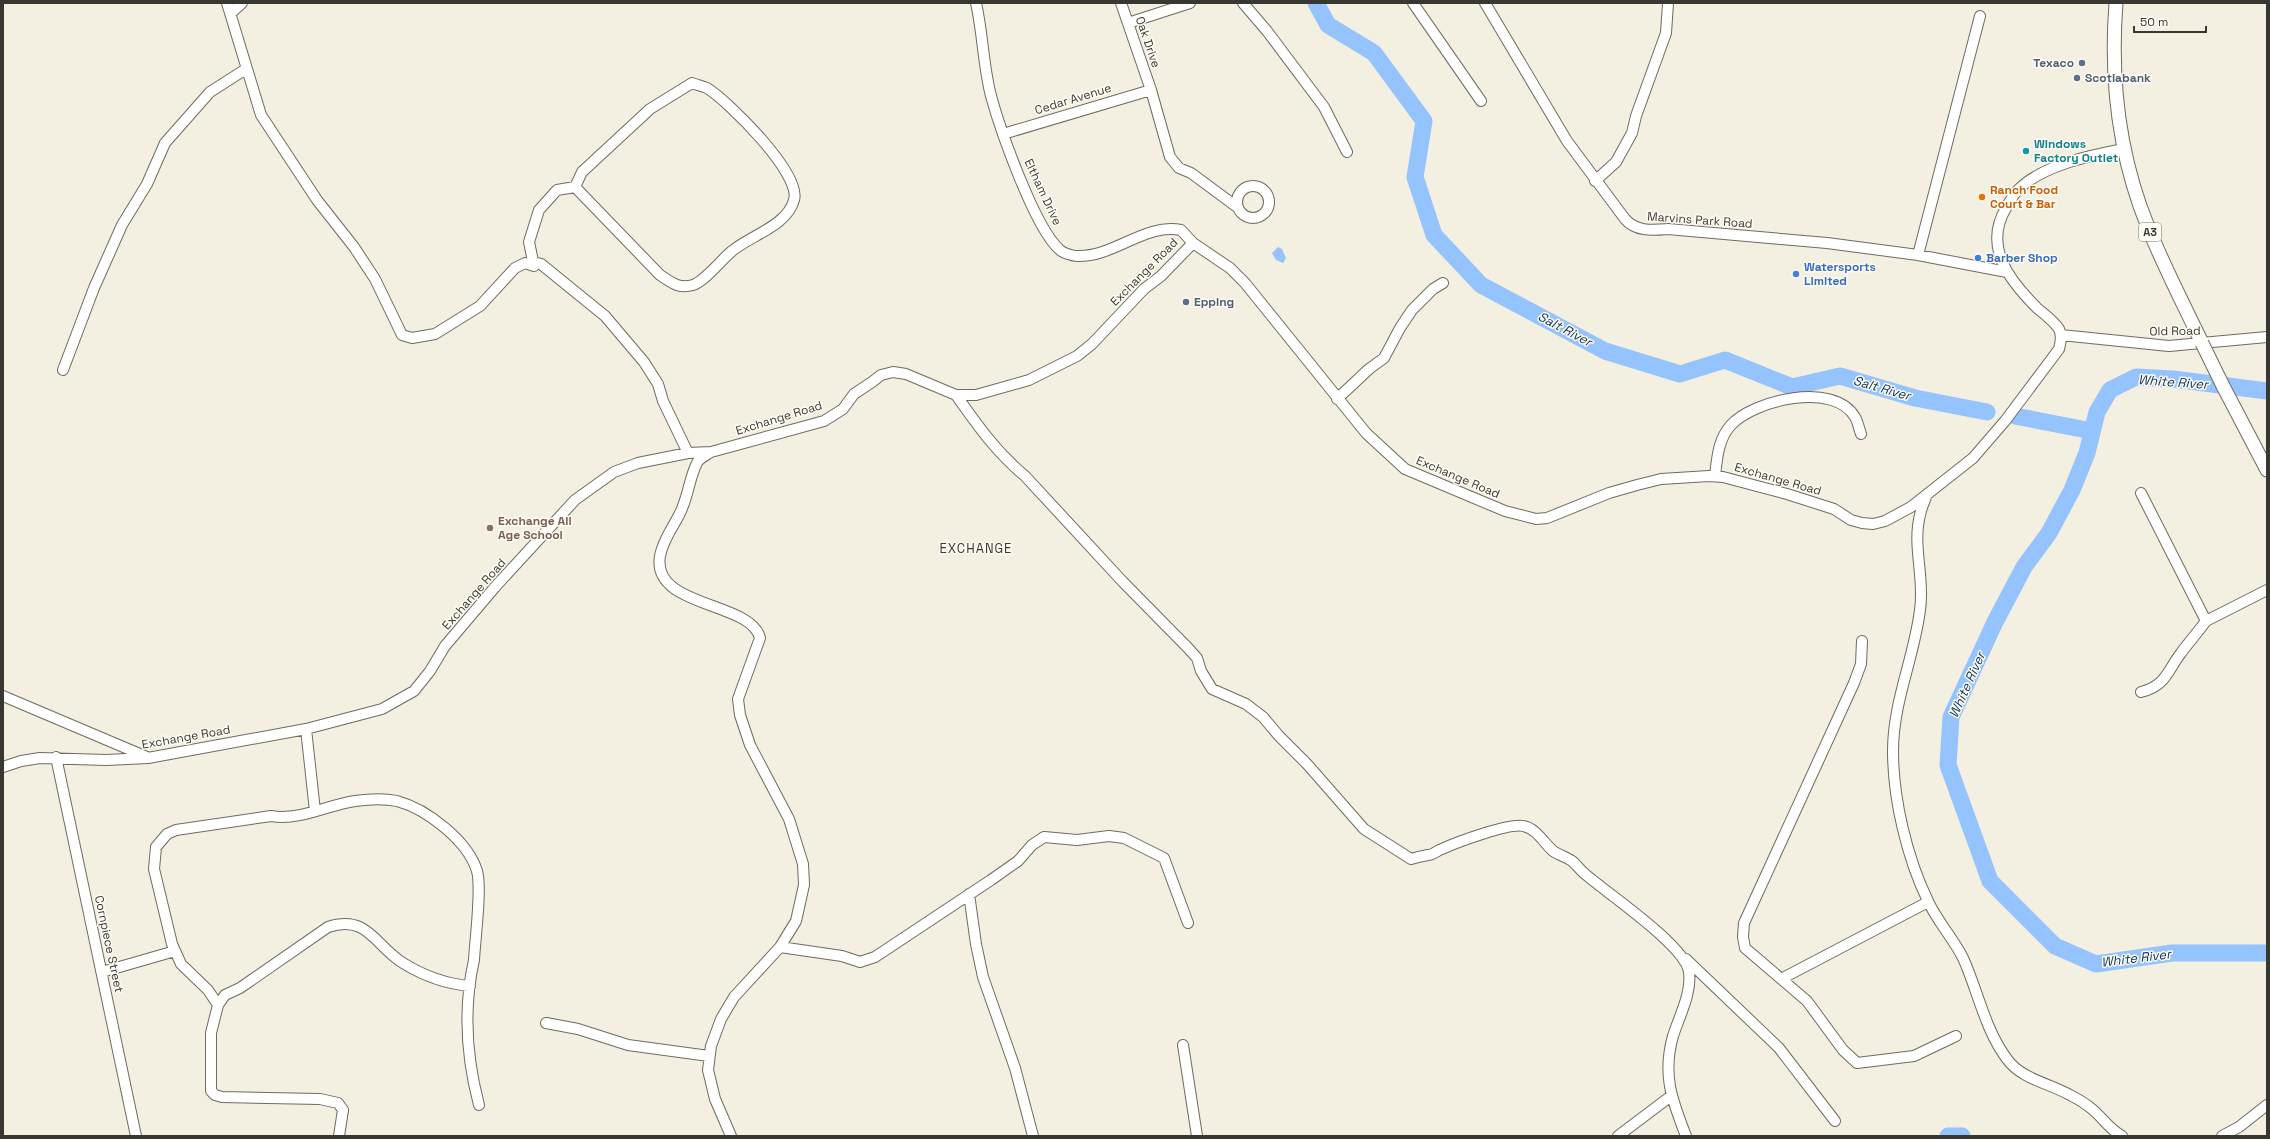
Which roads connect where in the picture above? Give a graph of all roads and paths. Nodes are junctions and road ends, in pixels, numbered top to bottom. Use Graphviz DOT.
graph roads {
  1 [pos="227,3"];
  2 [pos="242,3"];
  3 [pos="976,3"];
  4 [pos="1121,3"];
  5 [pos="1190,3"];
  6 [pos="1243,3"];
  7 [pos="1413,3"];
  8 [pos="1485,3"];
  9 [pos="1668,3"];
  10 [pos="2116,3"];
  11 [pos="231,13"];
  12 [pos="1980,16"];
  13 [pos="1128,23"];
  14 [pos="246,69"];
  15 [pos="1151,90"];
  16 [pos="1482,100"];
  17 [pos="1003,134"];
  18 [pos="2124,149"];
  19 [pos="1347,152"];
  20 [pos="1595,181"];
  21 [pos="575,187"];
  22 [pos="1239,194"];
  23 [pos="1224,197"];
  24 [pos="1237,207"];
  25 [pos="1192,243"];
  26 [pos="1918,255"];
  27 [pos="534,266"];
  28 [pos="2007,272"];
  29 [pos="1443,283"];
  30 [pos="2061,334"];
  31 [pos="2267,337"];
  32 [pos="63,370"];
  33 [pos="956,396"];
  34 [pos="1337,399"];
  35 [pos="1861,434"];
  36 [pos="711,452"];
  37 [pos="688,453"];
  38 [pos="2267,470"];
  39 [pos="1715,476"];
  40 [pos="2141,493"];
  41 [pos="1927,494"];
  42 [pos="2267,590"];
  43 [pos="2206,621"];
  44 [pos="1862,641"];
  45 [pos="2141,692"];
  46 [pos="3,696"];
  47 [pos="306,728"];
  48 [pos="56,757"];
  49 [pos="148,758"];
  50 [pos="3,767"];
  51 [pos="315,811"];
  52 [pos="969,894"];
  53 [pos="1928,902"];
  54 [pos="1188,923"];
  55 [pos="780,947"];
  56 [pos="175,951"];
  57 [pos="1684,958"];
  58 [pos="102,972"];
  59 [pos="1781,979"];
  60 [pos="470,986"];
  61 [pos="218,1005"];
  62 [pos="546,1023"];
  63 [pos="1956,1036"];
  64 [pos="1183,1045"];
  65 [pos="709,1056"];
  66 [pos="1671,1096"];
  67 [pos="479,1105"];
  68 [pos="2267,1105"];
  69 [pos="1835,1121"];
  70 [pos="136,1136"];
  71 [pos="339,1136"];
  72 [pos="731,1136"];
  73 [pos="1033,1136"];
  74 [pos="1197,1136"];
  75 [pos="1618,1136"];
  76 [pos="1686,1136"];
  77 [pos="2122,1136"];
  78 [pos="2222,1136"];
  1 -- 11 [label="street"];
  2 -- 11 [label="street"];
  3 -- 17 [label="street, Eltham Drive"];
  4 -- 13 [label="street, Oak Drive"];
  5 -- 13 [label="street"];
  6 -- 19 [label="street"];
  7 -- 16 [label="street"];
  8 -- 20 [label="street, Marvins Park Road"];
  9 -- 20 [label="street"];
  10 -- 18 [label="main road, A3"];
  11 -- 14 [label="street"];
  12 -- 26 [label="street"];
  13 -- 15 [label="street, Oak Drive"];
  14 -- 27 [label="street"];
  14 -- 32 [label="street"];
  15 -- 17 [label="street, Cedar Avenue"];
  15 -- 23 [label="street, Oak Drive"];
  17 -- 25 [label="street, Eltham Drive"];
  18 -- 28 [label="street"];
  18 -- 38 [label="main road, A3, bridge"];
  20 -- 26 [label="street, Marvins Park Road"];
  21 -- 21 [label="street"];
  21 -- 27 [label="street"];
  22 -- 23 [label="street"];
  22 -- 24 [label="street"];
  22 -- 24 [label="street"];
  23 -- 24 [label="street, Oak Drive"];
  25 -- 33 [label="street, Exchange Road"];
  25 -- 34 [label="street, Exchange Road"];
  26 -- 28 [label="street, Marvins Park Road"];
  27 -- 37 [label="street"];
  28 -- 30 [label="street"];
  29 -- 34 [label="street"];
  30 -- 31 [label="street, Old Road"];
  30 -- 41 [label="street, Exchange Road"];
  33 -- 36 [label="street, Exchange Road"];
  33 -- 57 [label="street"];
  34 -- 39 [label="street, Exchange Road"];
  35 -- 39 [label="street"];
  36 -- 37 [label="street, Exchange Road"];
  36 -- 55 [label="street"];
  37 -- 47 [label="street, Exchange Road"];
  39 -- 41 [label="street, Exchange Road"];
  40 -- 43 [label="street"];
  41 -- 53 [label="street"];
  42 -- 43 [label="street"];
  43 -- 45 [label="street"];
  44 -- 59 [label="street"];
  46 -- 49 [label="street"];
  47 -- 49 [label="street, Exchange Road"];
  47 -- 51 [label="street"];
  48 -- 49 [label="street, Exchange Road"];
  48 -- 50 [label="street, Exchange Road"];
  48 -- 58 [label="street, Cornpiece Street"];
  51 -- 56 [label="street"];
  51 -- 60 [label="street"];
  52 -- 54 [label="street"];
  52 -- 55 [label="street"];
  52 -- 73 [label="street"];
  53 -- 59 [label="street"];
  53 -- 77 [label="street"];
  55 -- 65 [label="street"];
  56 -- 58 [label="street"];
  56 -- 61 [label="street"];
  57 -- 66 [label="street"];
  57 -- 69 [label="street"];
  58 -- 70 [label="street, Cornpiece Street"];
  59 -- 63 [label="street"];
  60 -- 61 [label="street"];
  60 -- 67 [label="street"];
  61 -- 71 [label="street"];
  62 -- 65 [label="street"];
  64 -- 74 [label="street"];
  65 -- 72 [label="street"];
  66 -- 75 [label="street"];
  66 -- 76 [label="street"];
  68 -- 78 [label="street"];
}
